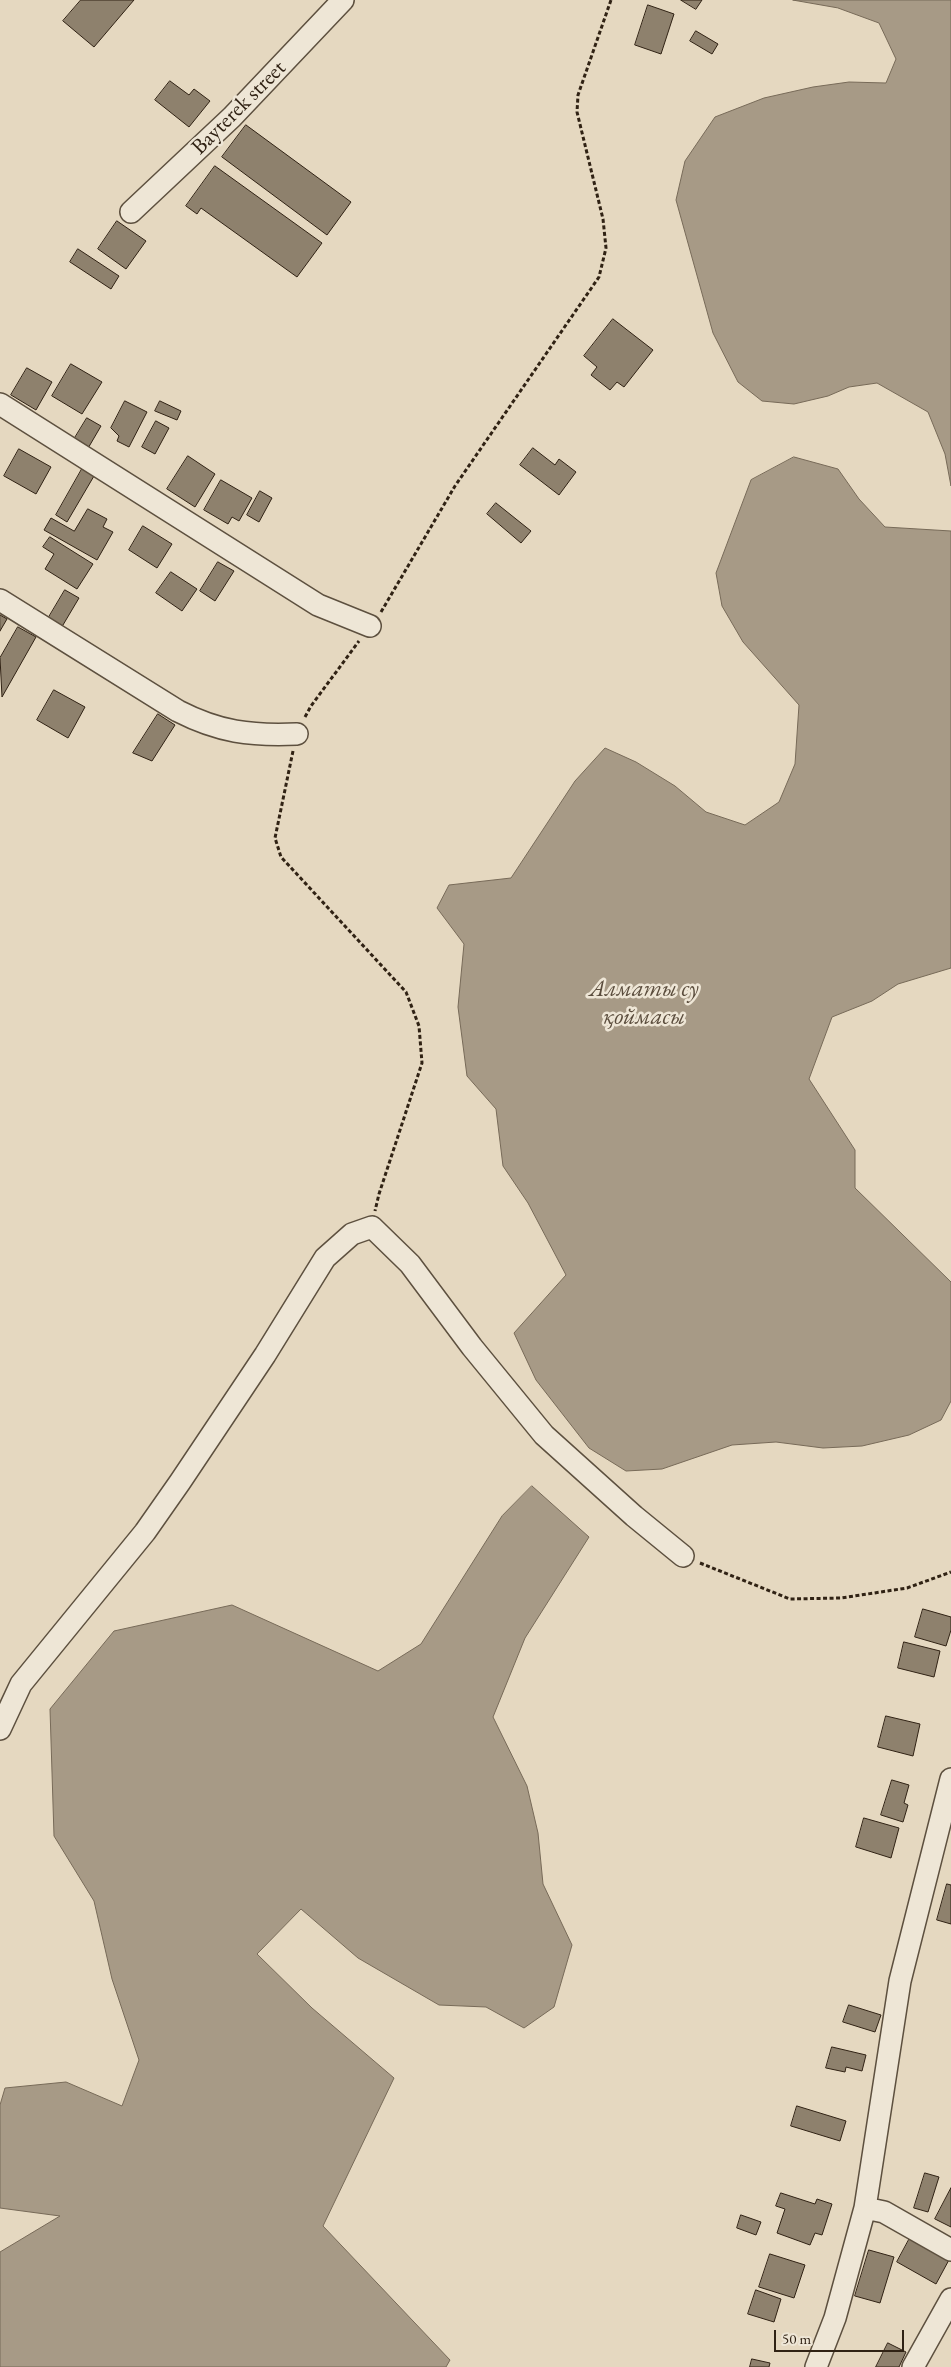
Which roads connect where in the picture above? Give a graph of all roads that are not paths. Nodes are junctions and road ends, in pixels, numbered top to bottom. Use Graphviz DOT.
graph roads {
  1 [pos="343,0"];
  2 [pos="131,212"];
  3 [pos="0,404"];
  4 [pos="0,600"];
  5 [pos="370,626"];
  6 [pos="297,734"];
  7 [pos="683,1556"];
  8 [pos="0,1729"];
  9 [pos="951,1779"];
  10 [pos="865,2208"];
  11 [pos="951,2250"];
  12 [pos="951,2299"];
  13 [pos="816,2367"];
  14 [pos="913,2367"];
  1 -- 2 [label="street, Bayterek street"];
  3 -- 5 [label="street"];
  4 -- 6 [label="street"];
  7 -- 8 [label="street"];
  9 -- 10 [label="street"];
  10 -- 11 [label="street"];
  10 -- 13 [label="street"];
  12 -- 14 [label="street"];
}
